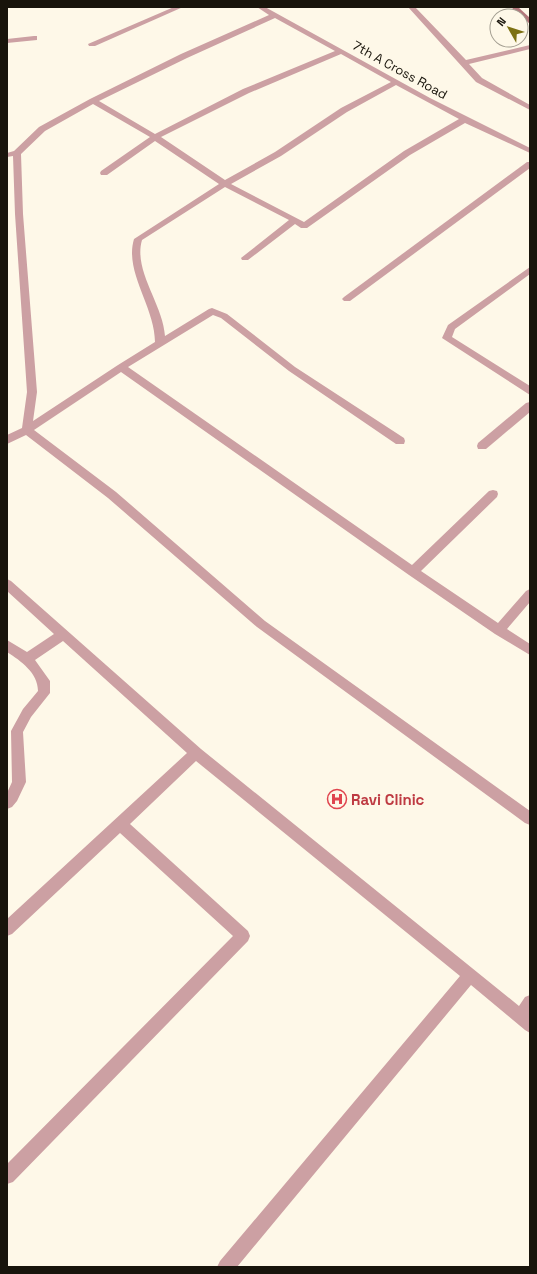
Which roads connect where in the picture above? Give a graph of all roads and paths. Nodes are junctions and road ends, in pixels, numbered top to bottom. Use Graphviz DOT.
graph roads {
  1 [pos="180,7"];
  2 [pos="260,7"];
  3 [pos="412,7"];
  4 [pos="514,7"];
  5 [pos="275,15"];
  6 [pos="530,22"];
  7 [pos="34,38"];
  8 [pos="7,41"];
  9 [pos="92,44"];
  10 [pos="530,47"];
  11 [pos="342,51"];
  12 [pos="464,63"];
  13 [pos="397,82"];
  14 [pos="93,101"];
  15 [pos="530,108"];
  16 [pos="464,120"];
  17 [pos="155,137"];
  18 [pos="530,151"];
  19 [pos="12,154"];
  20 [pos="530,164"];
  21 [pos="104,173"];
  22 [pos="225,184"];
  23 [pos="295,220"];
  24 [pos="245,258"];
  25 [pos="530,270"];
  26 [pos="346,299"];
  27 [pos="160,342"];
  28 [pos="121,367"];
  29 [pos="530,390"];
  30 [pos="530,406"];
  31 [pos="27,430"];
  32 [pos="7,440"];
  33 [pos="400,440"];
  34 [pos="482,446"];
  35 [pos="493,494"];
  36 [pos="413,572"];
  37 [pos="7,584"];
  38 [pos="530,594"];
  39 [pos="499,630"];
  40 [pos="62,635"];
  41 [pos="7,645"];
  42 [pos="530,650"];
  43 [pos="27,659"];
  44 [pos="196,753"];
  45 [pos="7,803"];
  46 [pos="530,818"];
  47 [pos="120,824"];
  48 [pos="7,929"];
  49 [pos="470,975"];
  50 [pos="530,1002"];
  51 [pos="525,1021"];
  52 [pos="7,1176"];
  53 [pos="226,1267"];
  1 -- 9 [label="street"];
  2 -- 5 [label="street, 7th A Cross Road"];
  3 -- 12 [label="street"];
  4 -- 6 [label="street"];
  5 -- 11 [label="street, 7th A Cross Road"];
  5 -- 14 [label="street"];
  7 -- 8 [label="street"];
  10 -- 12 [label="street"];
  11 -- 13 [label="street, 7th A Cross Road"];
  11 -- 17 [label="street"];
  12 -- 15 [label="street"];
  13 -- 16 [label="street, 7th A Cross Road"];
  13 -- 22 [label="street"];
  14 -- 17 [label="street"];
  14 -- 19 [label="street"];
  16 -- 18 [label="street, 7th A Cross Road"];
  16 -- 23 [label="street"];
  17 -- 21 [label="street"];
  17 -- 22 [label="street"];
  19 -- 31 [label="street"];
  20 -- 26 [label="street"];
  22 -- 23 [label="street"];
  22 -- 27 [label="street"];
  23 -- 24 [label="street"];
  25 -- 29 [label="street"];
  27 -- 28 [label="street"];
  27 -- 33 [label="street"];
  28 -- 31 [label="street"];
  28 -- 36 [label="street"];
  30 -- 34 [label="street"];
  31 -- 32 [label="street"];
  31 -- 46 [label="street"];
  35 -- 36 [label="street"];
  36 -- 39 [label="street"];
  37 -- 40 [label="street"];
  38 -- 39 [label="street"];
  39 -- 42 [label="street"];
  40 -- 43 [label="street"];
  40 -- 44 [label="street"];
  41 -- 43 [label="street"];
  43 -- 45 [label="street"];
  44 -- 47 [label="street"];
  44 -- 49 [label="street"];
  47 -- 48 [label="street"];
  47 -- 52 [label="street"];
  49 -- 51 [label="street"];
  49 -- 53 [label="street"];
  50 -- 51 [label="street"];
}
